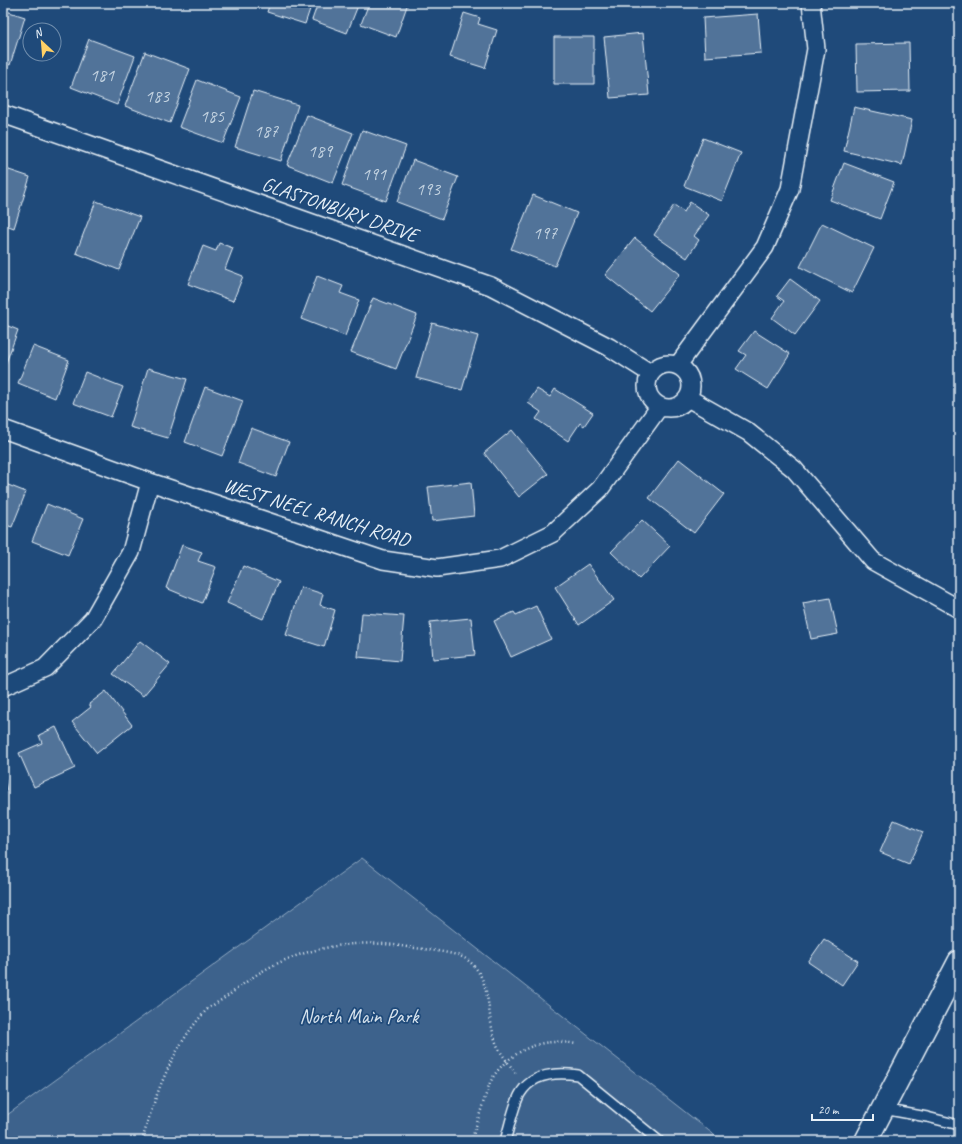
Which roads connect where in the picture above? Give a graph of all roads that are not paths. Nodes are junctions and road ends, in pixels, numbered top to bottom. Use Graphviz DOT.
graph roads {
  1 [pos="811,3"];
  2 [pos="3,114"];
  3 [pos="678,365"];
  4 [pos="650,373"];
  5 [pos="688,398"];
  6 [pos="660,406"];
  7 [pos="3,429"];
  8 [pos="150,482"];
  9 [pos="959,609"];
  10 [pos="3,687"];
  11 [pos="959,962"];
  12 [pos="883,1109"];
  13 [pos="959,1125"];
  14 [pos="505,1141"];
  15 [pos="659,1141"];
  16 [pos="866,1141"];
  1 -- 3 [label="street"];
  2 -- 4 [label="street, GLASTONBURY DRIVE"];
  3 -- 4 [label="street"];
  3 -- 5 [label="street"];
  4 -- 6 [label="street"];
  5 -- 6 [label="street"];
  5 -- 9 [label="street"];
  6 -- 8 [label="street, WEST NEEL RANCH ROAD"];
  7 -- 8 [label="street, WEST NEEL RANCH ROAD"];
  8 -- 10 [label="street"];
  11 -- 12 [label="main road"];
  12 -- 13 [label="lane"];
  12 -- 16 [label="main road"];
  14 -- 15 [label="lane"];
}
